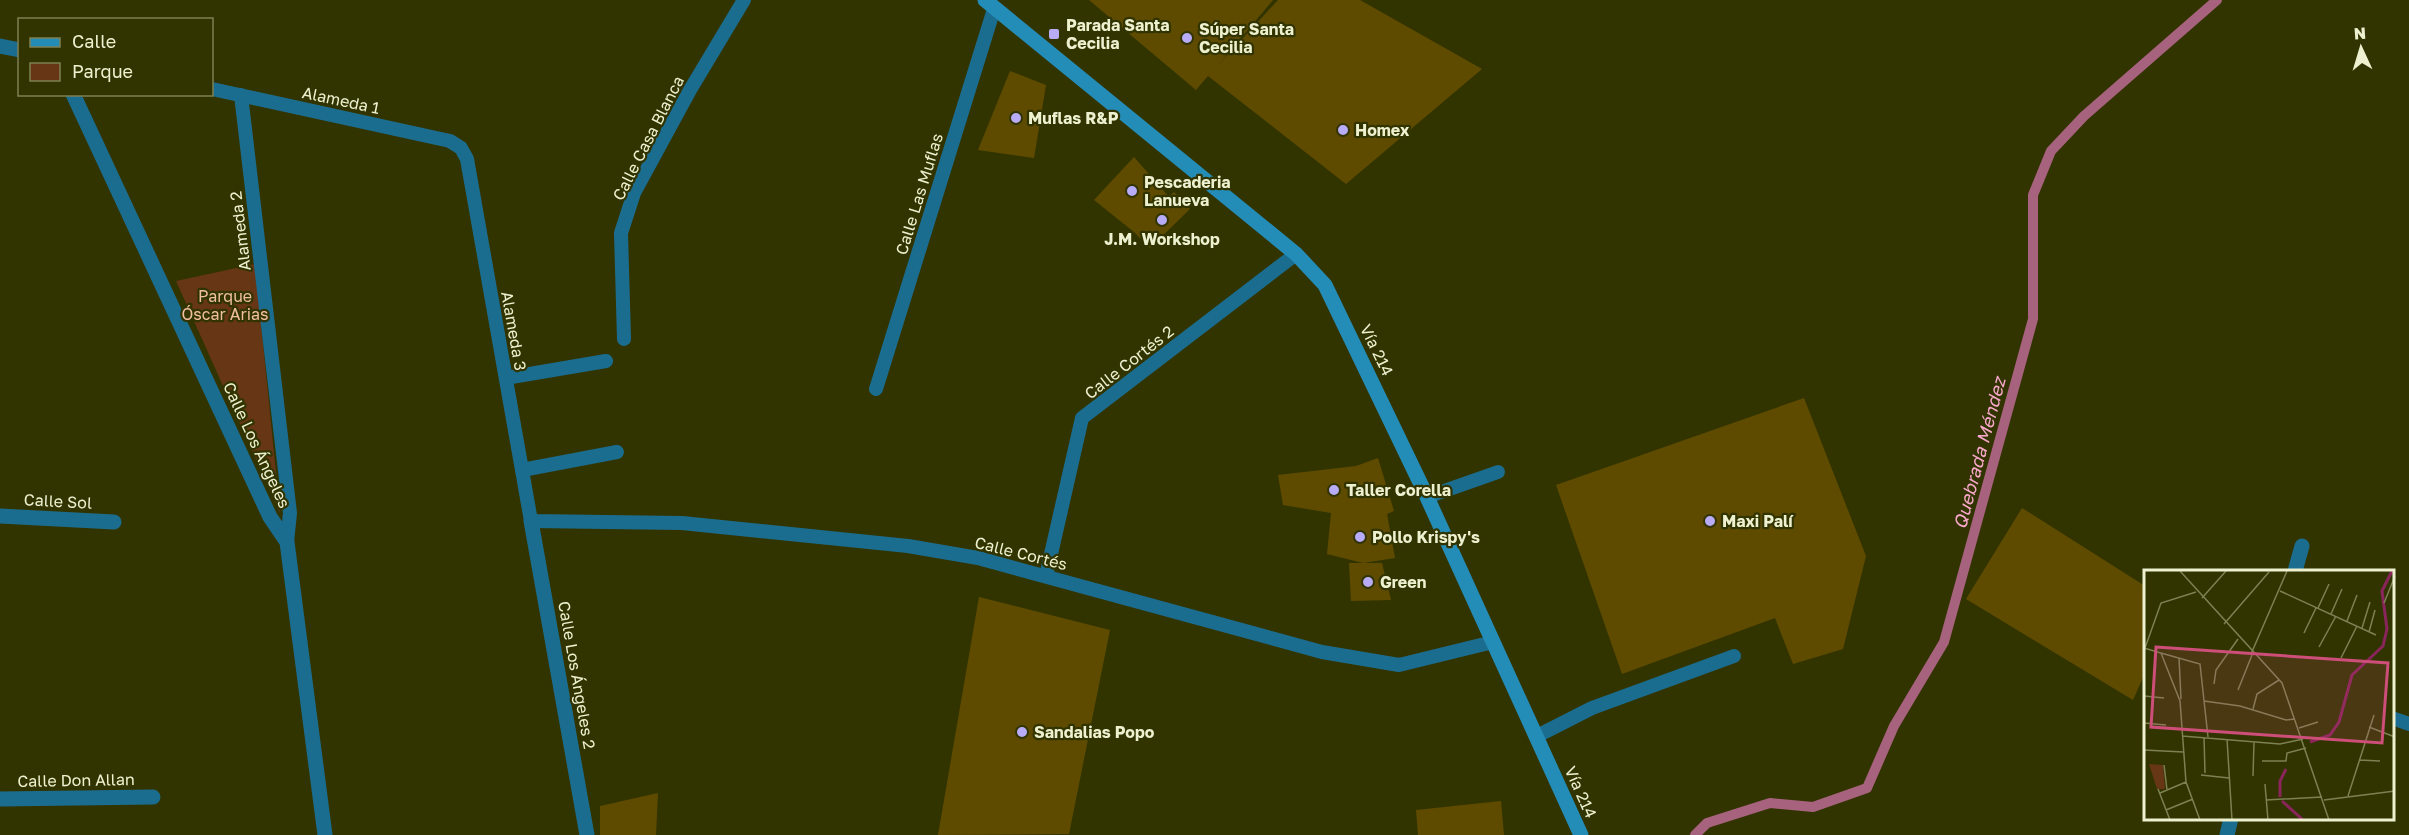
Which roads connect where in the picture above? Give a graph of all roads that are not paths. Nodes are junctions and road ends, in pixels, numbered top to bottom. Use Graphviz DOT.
graph roads {
  1 [pos="744,0"];
  2 [pos="990,4"];
  3 [pos="0,46"];
  4 [pos="18,50"];
  5 [pos="213,89"];
  6 [pos="241,95"];
  7 [pos="74,96"];
  8 [pos="461,148"];
  9 [pos="1296,254"];
  10 [pos="624,339"];
  11 [pos="606,361"];
  12 [pos="506,378"];
  13 [pos="876,389"];
  14 [pos="616,452"];
  15 [pos="522,470"];
  16 [pos="1498,471"];
  17 [pos="1428,497"];
  18 [pos="0,516"];
  19 [pos="531,521"];
  20 [pos="114,522"];
  21 [pos="287,542"];
  22 [pos="2302,546"];
  23 [pos="2295,570"];
  24 [pos="1046,576"];
  25 [pos="1492,642"];
  26 [pos="1734,656"];
  27 [pos="2394,719"];
  28 [pos="2409,724"];
  29 [pos="1538,736"];
  30 [pos="153,797"];
  31 [pos="0,799"];
  32 [pos="2231,820"];
  33 [pos="325,835"];
  34 [pos="586,835"];
  35 [pos="1581,835"];
  36 [pos="2227,835"];
  1 -- 10 [label="lane, Calle Casa Blanca"];
  2 -- 9 [label="main road, Vía 214"];
  2 -- 13 [label="lane, Calle Las Muflas"];
  3 -- 4 [label="street"];
  5 -- 6 [label="lane, Alameda 1"];
  6 -- 8 [label="lane, Alameda 1"];
  6 -- 21 [label="lane, Alameda 2"];
  7 -- 21 [label="street, Calle Los Ángeles"];
  8 -- 12 [label="lane, Alameda 3"];
  9 -- 17 [label="main road, Vía 214"];
  9 -- 24 [label="lane, Calle Cortés 2"];
  11 -- 12 [label="lane"];
  12 -- 15 [label="lane, Alameda 3"];
  14 -- 15 [label="lane"];
  15 -- 19 [label="lane, Alameda 3"];
  16 -- 17 [label="lane"];
  17 -- 25 [label="main road, Vía 214"];
  18 -- 20 [label="street, Calle Sol"];
  19 -- 24 [label="lane, Calle Cortés"];
  19 -- 34 [label="street, Calle Los Ángeles 2"];
  21 -- 33 [label="street, Calle Los Ángeles"];
  22 -- 23 [label="street"];
  24 -- 25 [label="lane, Calle Cortés"];
  25 -- 29 [label="main road, Vía 214"];
  26 -- 29 [label="lane"];
  27 -- 28 [label="lane"];
  29 -- 35 [label="main road, Vía 214"];
  30 -- 31 [label="street, Calle Don Allan"];
  32 -- 36 [label="street"];
}
